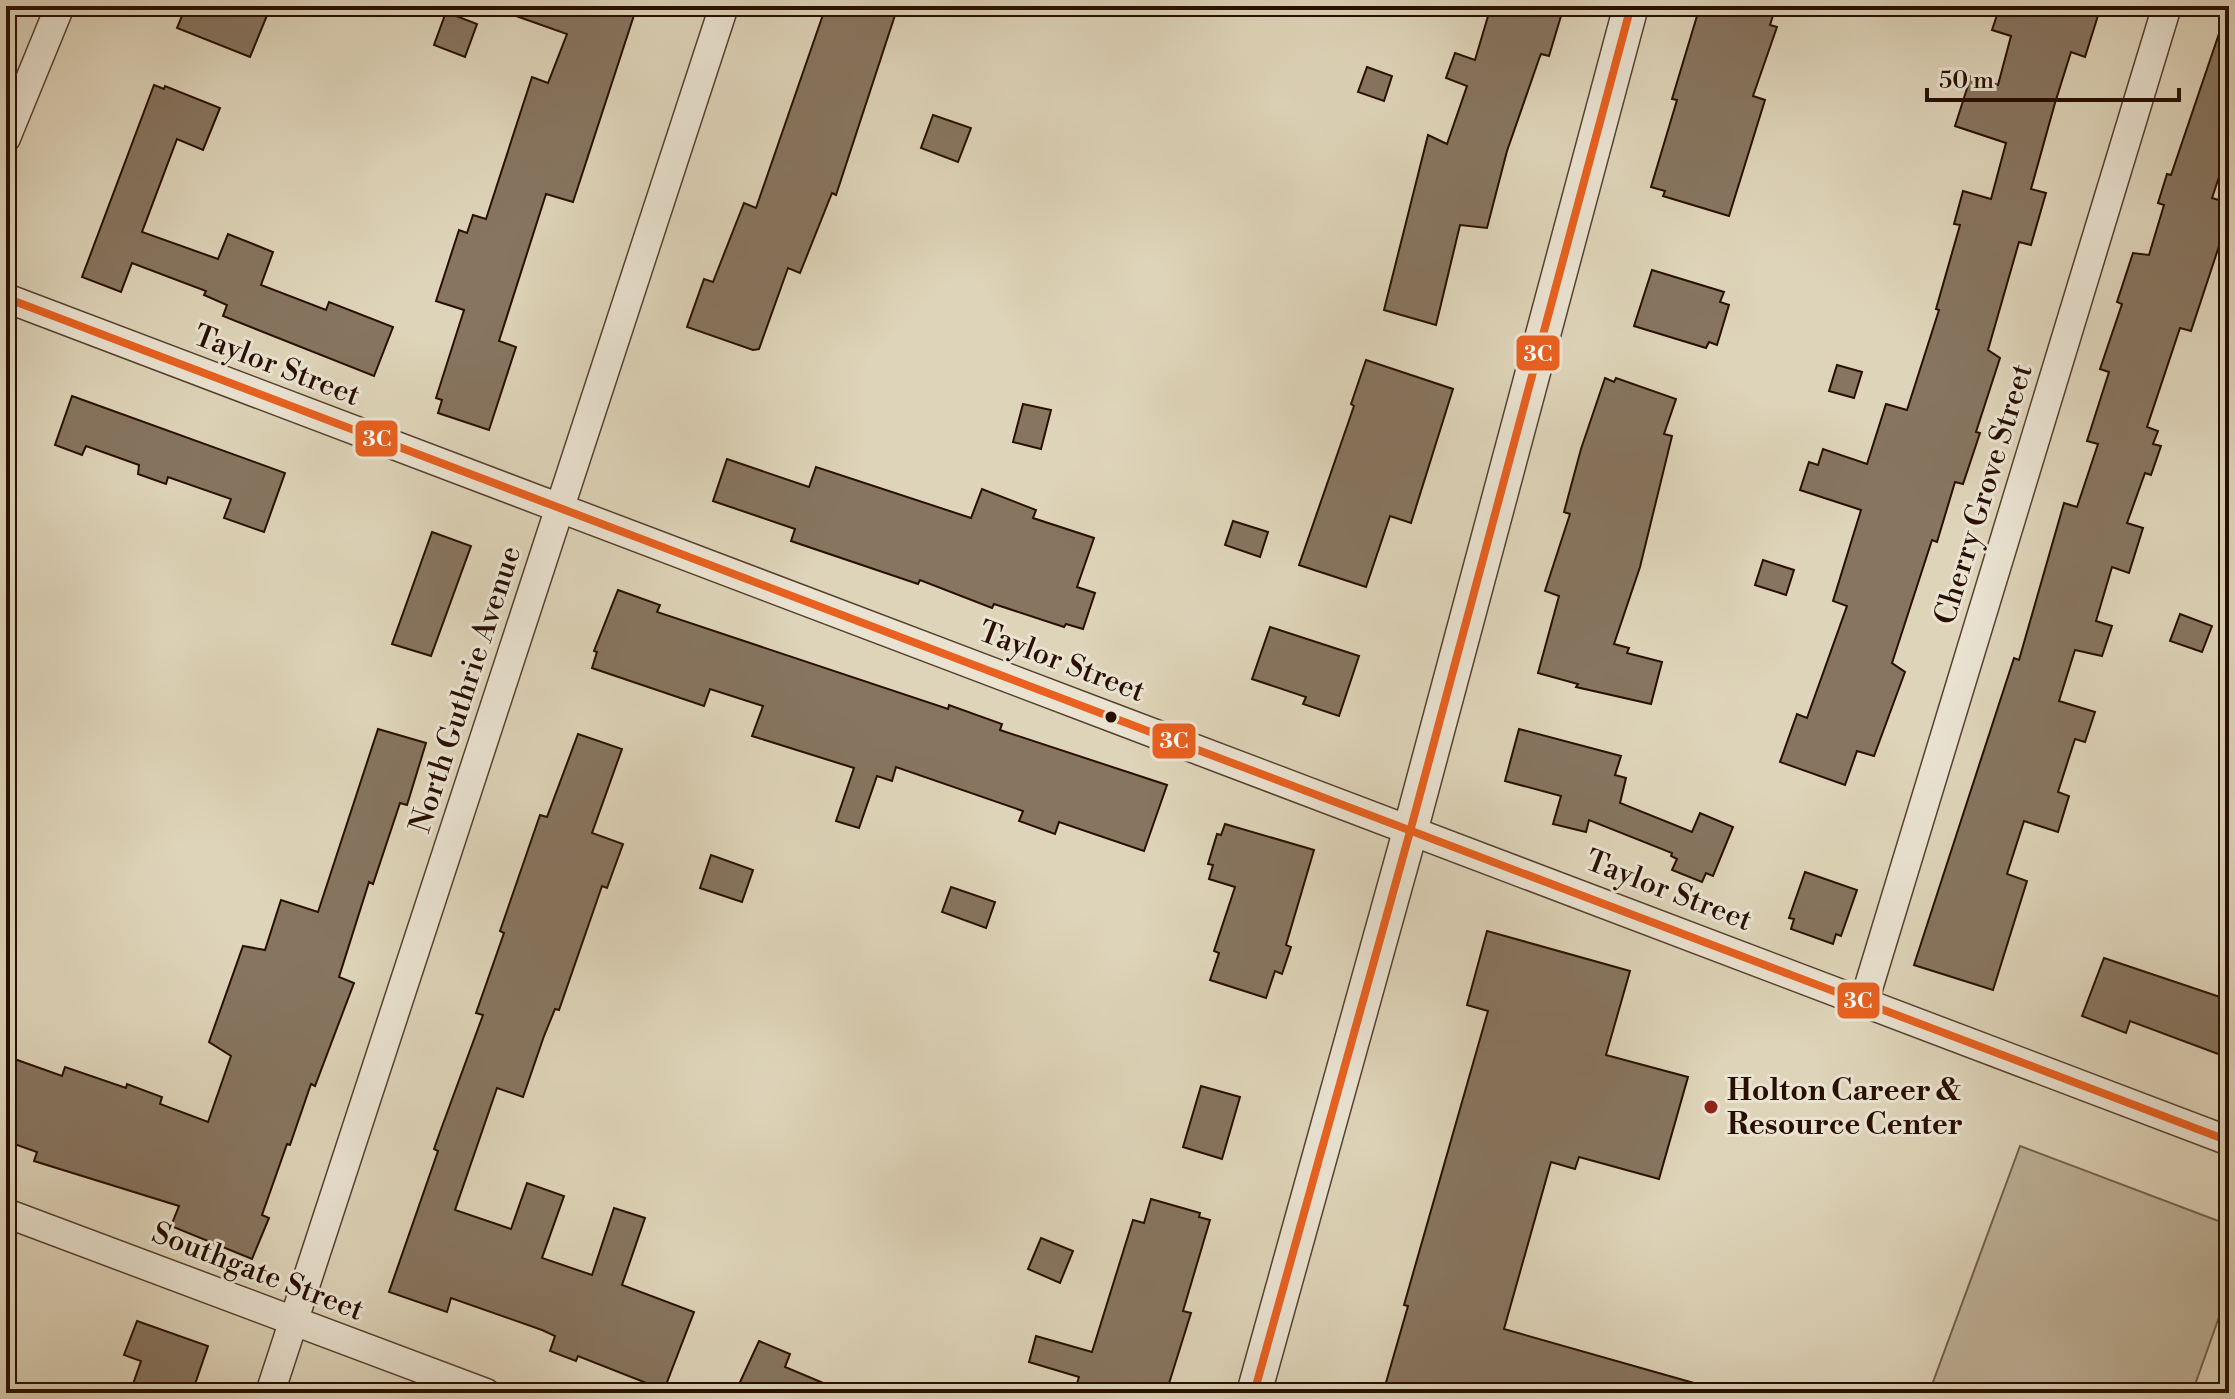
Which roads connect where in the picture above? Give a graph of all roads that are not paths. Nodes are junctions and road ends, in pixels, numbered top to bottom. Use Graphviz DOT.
graph roads {
  1 [pos="60,6"];
  2 [pos="724,6"];
  3 [pos="1631,6"];
  4 [pos="2167,6"];
  5 [pos="6,138"];
  6 [pos="6,298"];
  7 [pos="560,510"];
  8 [pos="1411,828"];
  9 [pos="1864,1002"];
  10 [pos="2229,1141"];
  11 [pos="6,1213"];
  12 [pos="294,1321"];
  13 [pos="270,1393"];
  14 [pos="486,1393"];
  15 [pos="1254,1393"];
  1 -- 5 [label="street"];
  2 -- 7 [label="street, North Guthrie Avenue"];
  3 -- 8 [label="street"];
  4 -- 9 [label="street, Cherry Grove Street"];
  6 -- 7 [label="street, Taylor Street"];
  7 -- 8 [label="street, Taylor Street"];
  7 -- 12 [label="street, North Guthrie Avenue"];
  8 -- 9 [label="street, Taylor Street"];
  8 -- 15 [label="street"];
  9 -- 10 [label="street, Taylor Street"];
  11 -- 12 [label="street, Southgate Street"];
  12 -- 13 [label="street, North Guthrie Avenue"];
  12 -- 14 [label="street, Southgate Street"];
}
